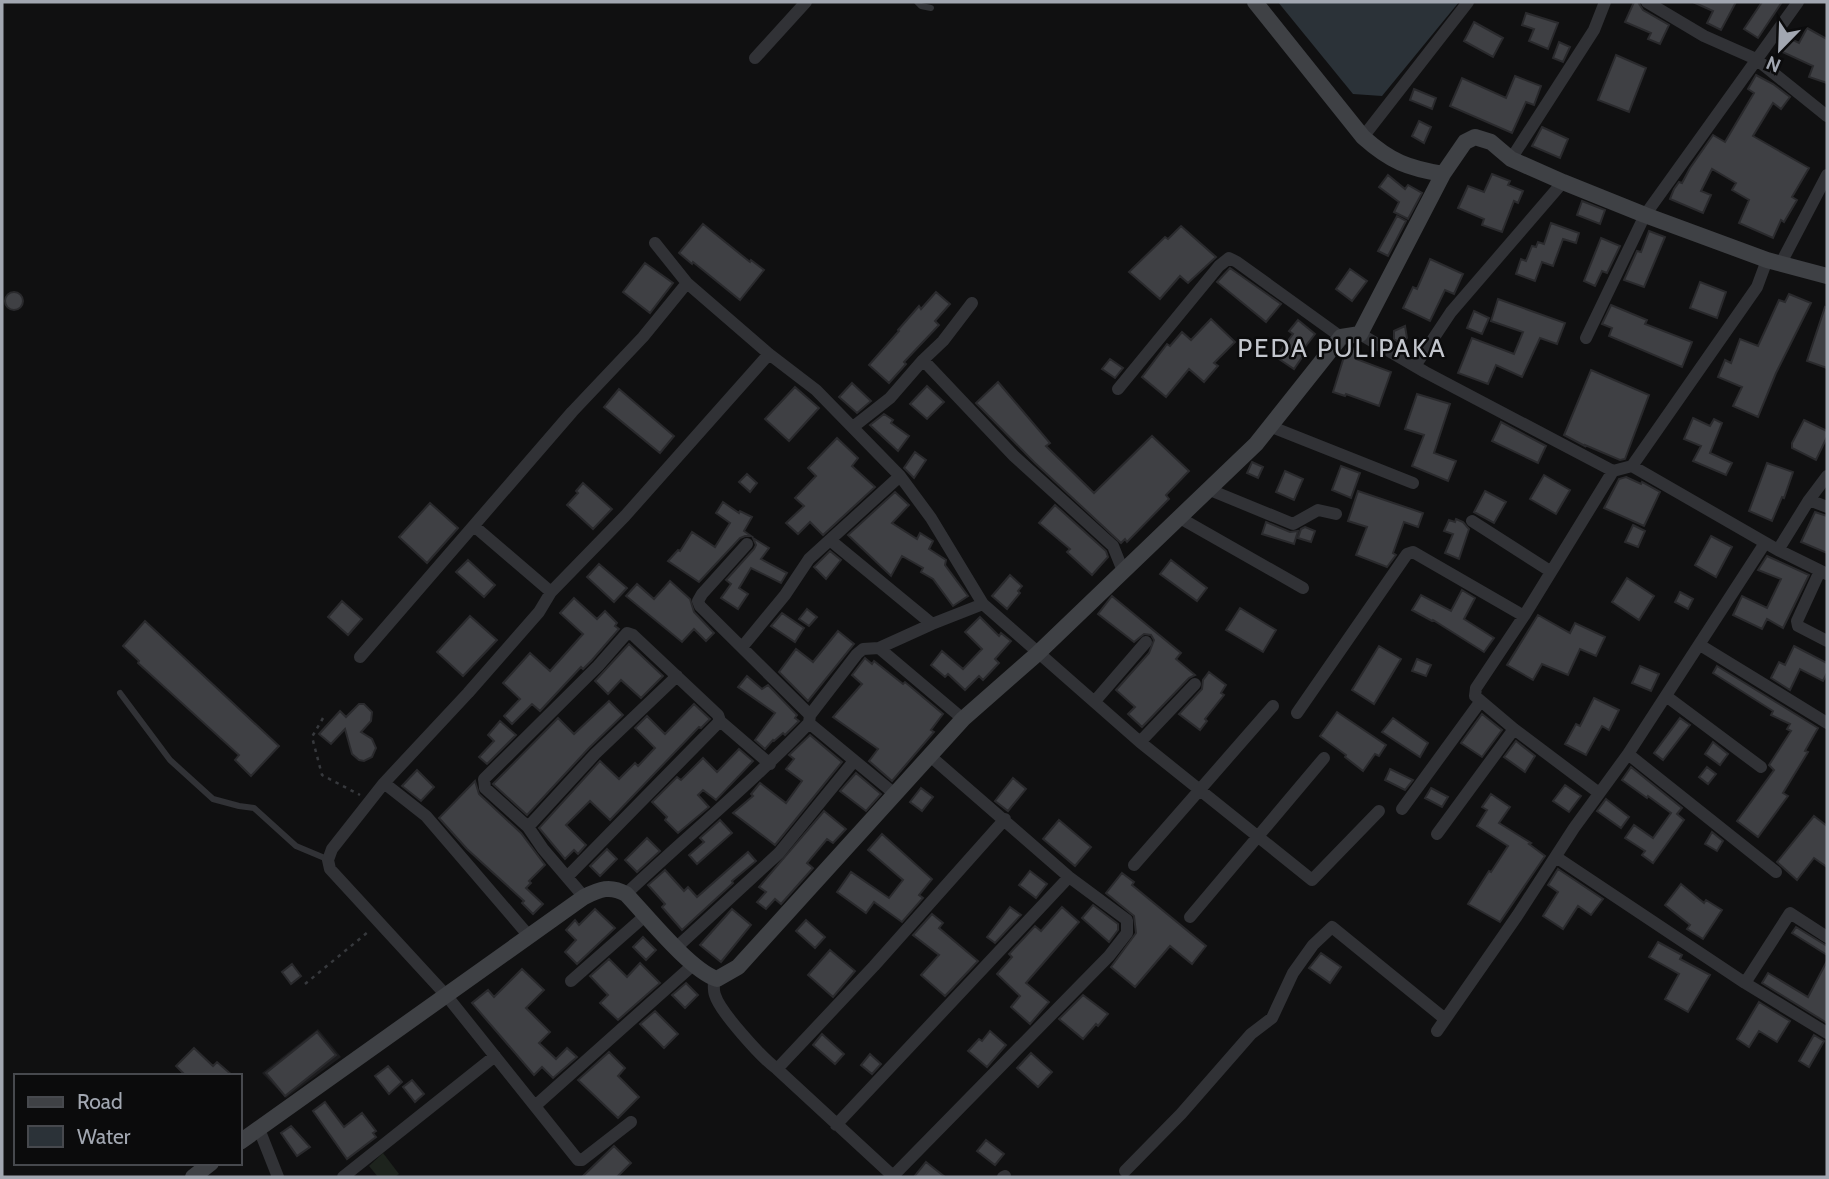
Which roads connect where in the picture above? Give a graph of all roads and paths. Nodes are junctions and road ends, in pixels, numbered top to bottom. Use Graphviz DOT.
graph roads {
  1 [pos="806,2"];
  2 [pos="917,2"];
  3 [pos="1255,2"];
  4 [pos="1468,2"];
  5 [pos="1605,2"];
  6 [pos="1647,2"];
  7 [pos="1798,2"];
  8 [pos="931,8"];
  9 [pos="755,58"];
  10 [pos="1756,59"];
  11 [pos="1827,116"];
  12 [pos="1363,137"];
  13 [pos="1511,159"];
  14 [pos="1443,174"];
  15 [pos="1827,175"];
  16 [pos="1563,182"];
  17 [pos="1645,215"];
  18 [pos="655,243"];
  19 [pos="1774,262"];
  20 [pos="1827,276"];
  21 [pos="687,283"];
  22 [pos="972,303"];
  23 [pos="1360,334"];
  24 [pos="1341,337"];
  25 [pos="1586,338"];
  26 [pos="769,354"];
  27 [pos="923,360"];
  28 [pos="1415,366"];
  29 [pos="1118,389"];
  30 [pos="853,427"];
  31 [pos="1272,427"];
  32 [pos="1632,466"];
  33 [pos="1613,471"];
  34 [pos="1827,476"];
  35 [pos="900,477"];
  36 [pos="1413,483"];
  37 [pos="1210,490"];
  38 [pos="1809,500"];
  39 [pos="1827,507"];
  40 [pos="1336,513"];
  41 [pos="1180,518"];
  42 [pos="1472,520"];
  43 [pos="474,526"];
  44 [pos="830,540"];
  45 [pos="1765,543"];
  46 [pos="747,544"];
  47 [pos="1778,550"];
  48 [pos="1123,571"];
  49 [pos="1550,571"];
  50 [pos="1824,573"];
  51 [pos="1303,588"];
  52 [pos="551,592"];
  53 [pos="983,604"];
  54 [pos="1524,615"];
  55 [pos="932,624"];
  56 [pos="1827,641"];
  57 [pos="1146,642"];
  58 [pos="1700,645"];
  59 [pos="743,646"];
  60 [pos="879,648"];
  61 [pos="1037,654"];
  62 [pos="360,657"];
  63 [pos="677,676"];
  64 [pos="1195,684"];
  65 [pos="120,693"];
  66 [pos="1666,696"];
  67 [pos="1095,701"];
  68 [pos="1480,702"];
  69 [pos="1273,706"];
  70 [pos="1297,713"];
  71 [pos="323,718"];
  72 [pos="809,719"];
  73 [pos="963,719"];
  74 [pos="720,721"];
  75 [pos="1827,723"];
  76 [pos="1514,729"];
  77 [pos="1140,742"];
  78 [pos="1628,754"];
  79 [pos="929,755"];
  80 [pos="1324,758"];
  81 [pos="854,761"];
  82 [pos="770,764"];
  83 [pos="1761,767"];
  84 [pos="384,783"];
  85 [pos="1200,789"];
  86 [pos="1599,793"];
  87 [pos="896,794"];
  88 [pos="372,801"];
  89 [pos="1402,809"];
  90 [pos="1378,811"];
  91 [pos="1005,819"];
  92 [pos="528,827"];
  93 [pos="1437,834"];
  94 [pos="1258,837"];
  95 [pos="1556,857"];
  96 [pos="328,860"];
  97 [pos="1134,865"];
  98 [pos="1776,872"];
  99 [pos="568,876"];
  100 [pos="1069,877"];
  101 [pos="626,894"];
  102 [pos="584,897"];
  103 [pos="646,915"];
  104 [pos="1190,917"];
  105 [pos="379,923"];
  106 [pos="529,936"];
  107 [pos="1827,937"];
  108 [pos="677,947"];
  109 [pos="693,965"];
  110 [pos="714,978"];
  111 [pos="570,981"];
  112 [pos="1745,983"];
  113 [pos="305,984"];
  114 [pos="446,995"];
  115 [pos="1445,1019"];
  116 [pos="1437,1031"];
  117 [pos="1827,1033"];
  118 [pos="495,1056"];
  119 [pos="777,1069"];
  120 [pos="535,1106"];
  121 [pos="631,1122"];
  122 [pos="836,1125"];
  123 [pos="259,1129"];
  124 [pos="242,1141"];
  125 [pos="208,1165"];
  126 [pos="1125,1171"];
  127 [pos="193,1177"];
  128 [pos="278,1177"];
  129 [pos="343,1177"];
  130 [pos="894,1177"];
  1 -- 9 [label="street"];
  2 -- 8 [label="lane"];
  3 -- 12 [label="main road"];
  4 -- 12 [label="street"];
  5 -- 13 [label="street"];
  6 -- 10 [label="street"];
  7 -- 10 [label="street"];
  10 -- 11 [label="street"];
  10 -- 17 [label="street"];
  12 -- 14 [label="main road"];
  13 -- 14 [label="main road"];
  13 -- 16 [label="main road"];
  14 -- 23 [label="main road"];
  15 -- 19 [label="street"];
  16 -- 17 [label="main road"];
  16 -- 28 [label="street"];
  17 -- 19 [label="main road"];
  17 -- 25 [label="street"];
  18 -- 21 [label="street"];
  19 -- 20 [label="main road"];
  19 -- 32 [label="street"];
  21 -- 26 [label="street"];
  21 -- 43 [label="street"];
  22 -- 27 [label="street"];
  23 -- 24 [label="main road"];
  23 -- 28 [label="street"];
  24 -- 29 [label="street"];
  24 -- 31 [label="main road"];
  26 -- 30 [label="street"];
  26 -- 52 [label="street"];
  27 -- 30 [label="street"];
  27 -- 48 [label="street"];
  28 -- 33 [label="street"];
  30 -- 35 [label="street"];
  31 -- 36 [label="street"];
  31 -- 37 [label="main road"];
  32 -- 33 [label="street"];
  32 -- 45 [label="street"];
  33 -- 49 [label="street"];
  34 -- 38 [label="street"];
  35 -- 44 [label="street"];
  35 -- 53 [label="street"];
  37 -- 40 [label="street"];
  37 -- 41 [label="main road"];
  38 -- 39 [label="street"];
  38 -- 47 [label="street"];
  41 -- 48 [label="main road"];
  41 -- 51 [label="street"];
  42 -- 49 [label="street"];
  43 -- 52 [label="street"];
  43 -- 62 [label="street"];
  44 -- 55 [label="street"];
  44 -- 59 [label="street"];
  45 -- 47 [label="street"];
  45 -- 58 [label="street"];
  46 -- 59 [label="street"];
  47 -- 50 [label="street"];
  48 -- 61 [label="main road"];
  49 -- 54 [label="street"];
  50 -- 56 [label="street"];
  52 -- 84 [label="street"];
  53 -- 55 [label="street"];
  53 -- 61 [label="street"];
  54 -- 68 [label="street"];
  54 -- 70 [label="street"];
  55 -- 60 [label="street"];
  57 -- 67 [label="street"];
  58 -- 66 [label="street"];
  58 -- 75 [label="street"];
  59 -- 72 [label="street"];
  60 -- 72 [label="street"];
  60 -- 73 [label="street"];
  61 -- 67 [label="street"];
  61 -- 73 [label="main road"];
  63 -- 74 [label="street"];
  63 -- 92 [label="street"];
  63 -- 92 [label="street"];
  64 -- 77 [label="street"];
  65 -- 96 [label="lane"];
  66 -- 78 [label="street"];
  66 -- 83 [label="street"];
  67 -- 77 [label="street"];
  68 -- 76 [label="street"];
  68 -- 89 [label="street"];
  69 -- 85 [label="street"];
  71 -- 88 [label="path"];
  72 -- 81 [label="street"];
  72 -- 82 [label="street"];
  73 -- 79 [label="main road"];
  74 -- 82 [label="street"];
  74 -- 99 [label="street"];
  76 -- 86 [label="street"];
  76 -- 93 [label="street"];
  77 -- 85 [label="street"];
  78 -- 86 [label="street"];
  78 -- 98 [label="street"];
  79 -- 87 [label="main road"];
  79 -- 91 [label="street"];
  80 -- 94 [label="street"];
  81 -- 87 [label="street"];
  81 -- 108 [label="street"];
  82 -- 101 [label="street"];
  84 -- 88 [label="street"];
  84 -- 106 [label="street"];
  85 -- 94 [label="street"];
  85 -- 97 [label="street"];
  86 -- 95 [label="street"];
  87 -- 110 [label="main road"];
  88 -- 96 [label="street"];
  90 -- 94 [label="street"];
  91 -- 100 [label="street"];
  91 -- 119 [label="street"];
  92 -- 99 [label="street"];
  94 -- 104 [label="street"];
  95 -- 112 [label="street"];
  95 -- 115 [label="street"];
  96 -- 105 [label="street"];
  99 -- 102 [label="street"];
  100 -- 122 [label="street"];
  100 -- 130 [label="street"];
  101 -- 102 [label="main road"];
  101 -- 103 [label="main road"];
  102 -- 106 [label="main road"];
  103 -- 108 [label="main road"];
  103 -- 111 [label="street"];
  105 -- 113 [label="path"];
  105 -- 114 [label="street"];
  106 -- 114 [label="main road"];
  107 -- 112 [label="street"];
  108 -- 109 [label="main road"];
  109 -- 110 [label="main road"];
  109 -- 120 [label="street"];
  110 -- 119 [label="street"];
  112 -- 117 [label="street"];
  114 -- 118 [label="street"];
  114 -- 123 [label="main road"];
  115 -- 116 [label="street"];
  115 -- 126 [label="street"];
  118 -- 120 [label="street"];
  118 -- 129 [label="street"];
  119 -- 122 [label="street"];
  120 -- 121 [label="street"];
  122 -- 130 [label="street"];
  123 -- 124 [label="main road"];
  123 -- 128 [label="street"];
  125 -- 127 [label="main road"];
}
